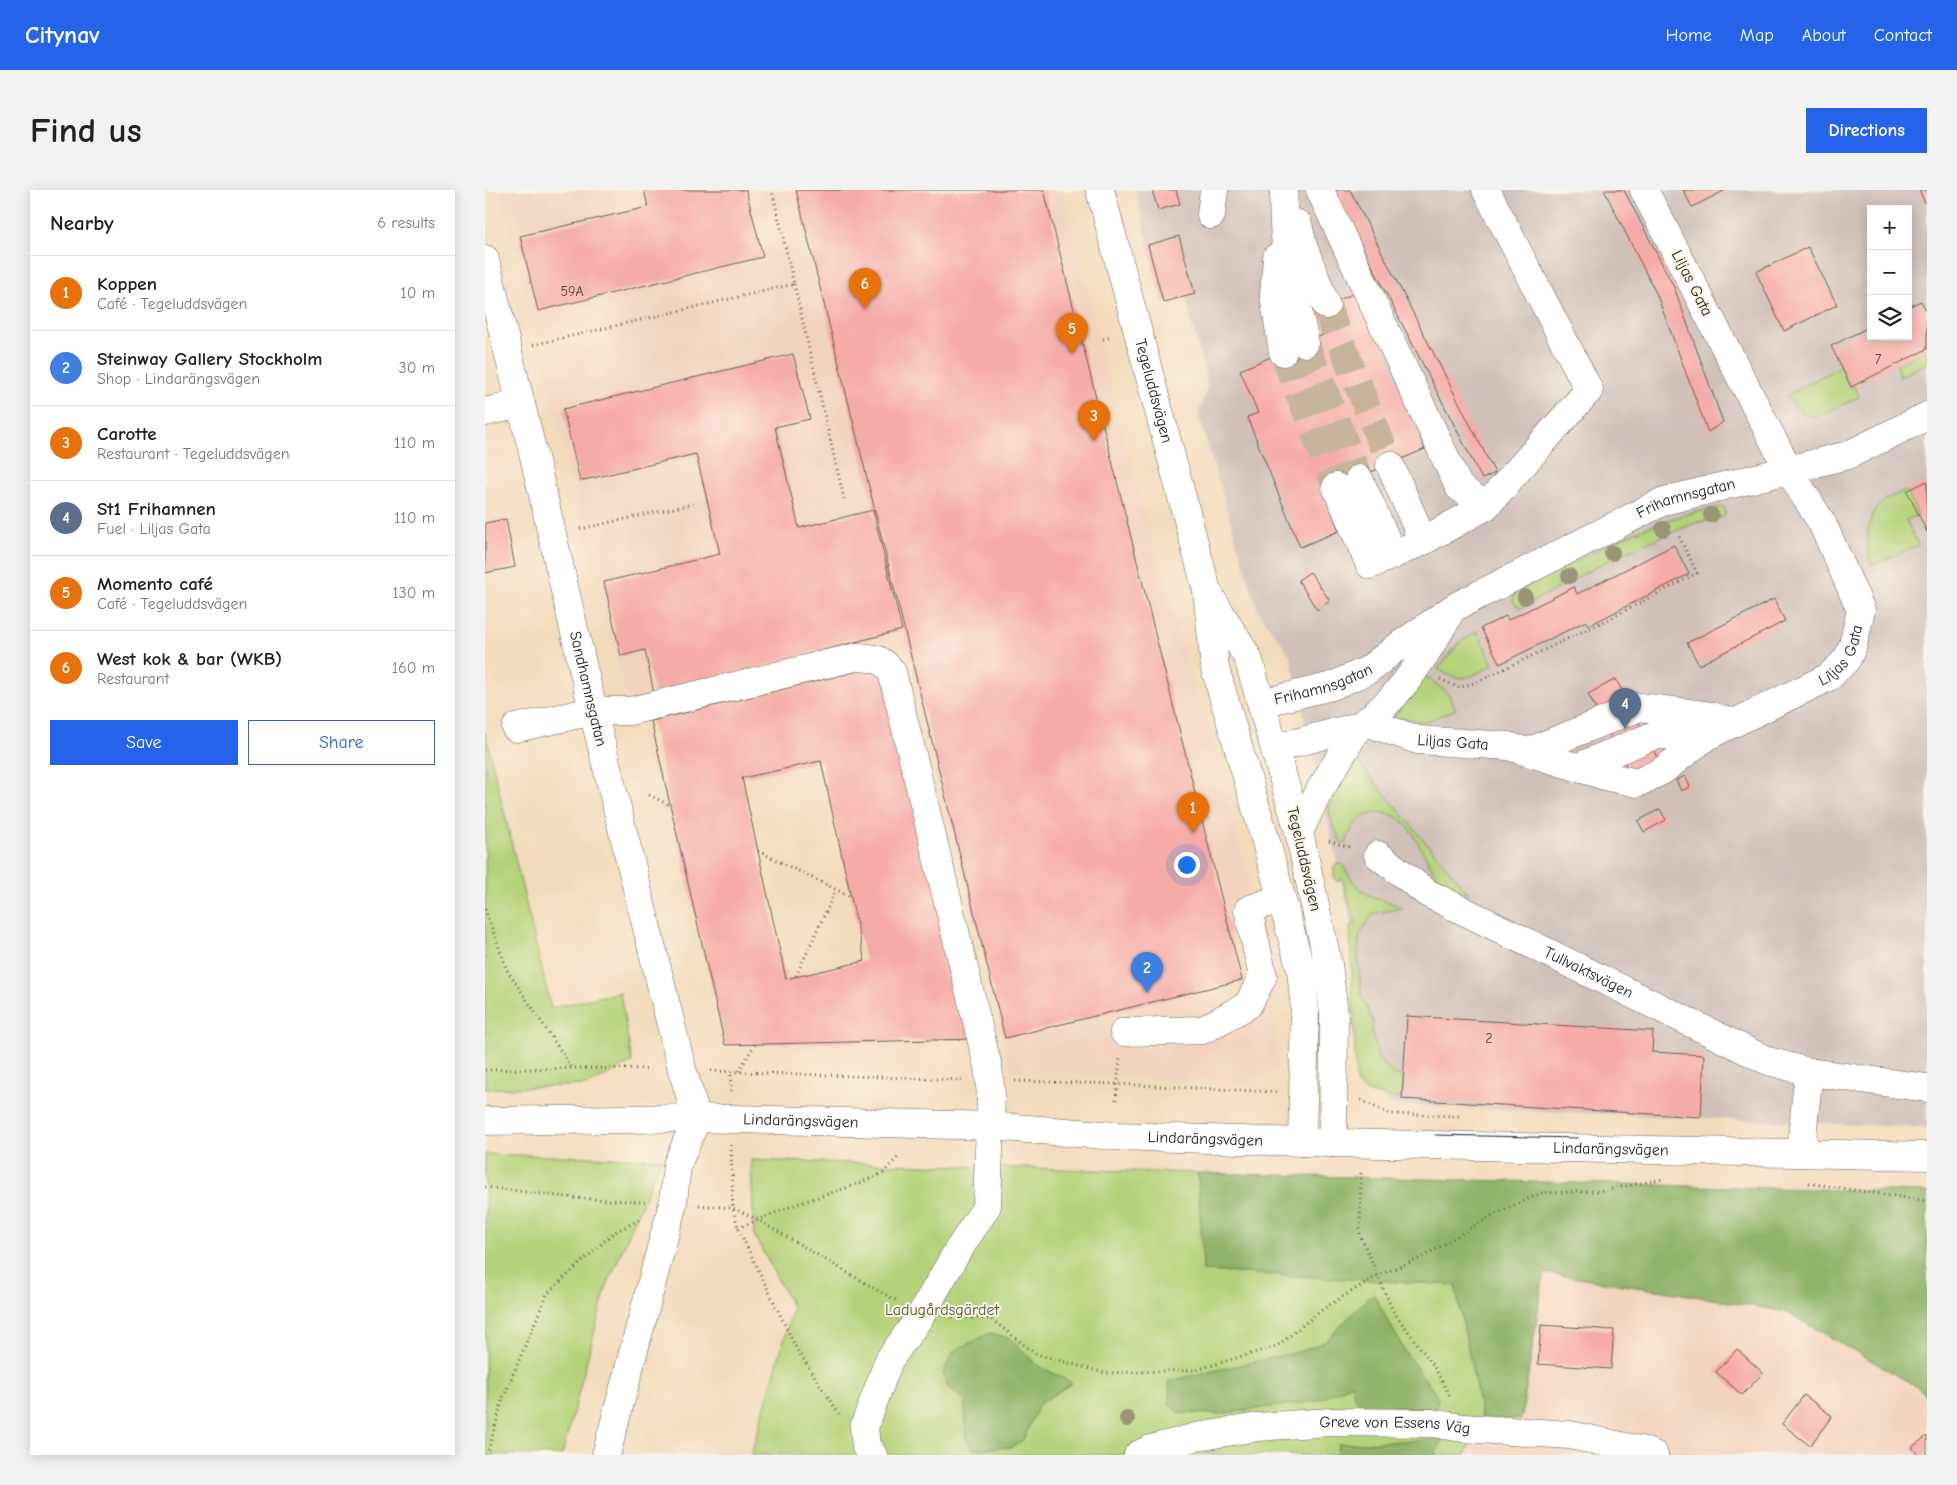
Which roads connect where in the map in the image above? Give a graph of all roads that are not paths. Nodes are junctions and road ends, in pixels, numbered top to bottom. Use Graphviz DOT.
graph roads {
  1 [pos="1100,190"];
  2 [pos="1320,190"];
  3 [pos="1487,190"];
  4 [pos="1644,190"];
  5 [pos="1286,196"];
  6 [pos="485,259"];
  7 [pos="1326,305"];
  8 [pos="1294,347"];
  9 [pos="521,404"];
  10 [pos="485,412"];
  11 [pos="1927,416"];
  12 [pos="1390,465"];
  13 [pos="1788,469"];
  14 [pos="1347,483"];
  15 [pos="1486,506"];
  16 [pos="1423,540"];
  17 [pos="1207,591"];
  18 [pos="1455,607"];
  19 [pos="1262,703"];
  20 [pos="593,711"];
  21 [pos="1227,712"];
  22 [pos="1734,723"];
  23 [pos="1362,724"];
  24 [pos="516,728"];
  25 [pos="1707,736"];
  26 [pos="1276,748"];
  27 [pos="1527,752"];
  28 [pos="1241,756"];
  29 [pos="1578,768"];
  30 [pos="1299,832"];
  31 [pos="1378,855"];
  32 [pos="1281,898"];
  33 [pos="1123,1042"];
  34 [pos="1809,1072"];
  35 [pos="1927,1088"];
  36 [pos="697,1118"];
  37 [pos="485,1121"];
  38 [pos="989,1126"];
  39 [pos="1302,1142"];
  40 [pos="1333,1143"];
  41 [pos="1802,1152"];
  42 [pos="1927,1156"];
  43 [pos="870,1451"];
  44 [pos="606,1455"];
  45 [pos="1138,1455"];
  46 [pos="1654,1455"];
  1 -- 17 [label="street, Tegeluddsvägen"];
  2 -- 15 [label="street"];
  3 -- 15 [label="street"];
  4 -- 13 [label="street, Liljas Gata"];
  5 -- 7 [label="street"];
  5 -- 8 [label="street"];
  6 -- 9 [label="street, Sandhamnsgatan"];
  9 -- 10 [label="street"];
  9 -- 20 [label="street, Sandhamnsgatan"];
  11 -- 13 [label="street, Frihamnsgatan"];
  12 -- 16 [label="street"];
  13 -- 18 [label="street, Frihamnsgatan"];
  13 -- 22 [label="street, Liljas Gata"];
  14 -- 16 [label="street"];
  15 -- 16 [label="street"];
  17 -- 19 [label="street, Tegeluddsvägen"];
  17 -- 21 [label="street, Tegeluddsvägen"];
  18 -- 19 [label="street, Frihamnsgatan"];
  18 -- 23 [label="street"];
  19 -- 21 [label="street, Frihamnsgatan"];
  19 -- 26 [label="street, Tegeluddsvägen"];
  20 -- 24 [label="street"];
  20 -- 36 [label="street, Sandhamnsgatan"];
  20 -- 38 [label="street"];
  21 -- 28 [label="street, Tegeluddsvägen"];
  22 -- 25 [label="street, Liljas Gata"];
  22 -- 27 [label="street"];
  23 -- 26 [label="street"];
  23 -- 27 [label="street, Liljas Gata"];
  23 -- 30 [label="street"];
  25 -- 29 [label="street"];
  25 -- 29 [label="street, Liljas Gata"];
  26 -- 28 [label="street"];
  26 -- 30 [label="street, Tegeluddsvägen"];
  27 -- 29 [label="street, Liljas Gata"];
  28 -- 32 [label="street, Tegeluddsvägen"];
  30 -- 40 [label="street, Tegeluddsvägen"];
  31 -- 34 [label="street, Tullvaktsvägen"];
  32 -- 33 [label="street"];
  32 -- 39 [label="street, Tegeluddsvägen"];
  34 -- 35 [label="street, Tullvaktsvägen"];
  34 -- 41 [label="street"];
  36 -- 37 [label="street, Lindarängsvägen"];
  36 -- 38 [label="street, Lindarängsvägen"];
  36 -- 44 [label="street"];
  38 -- 39 [label="street, Lindarängsvägen"];
  38 -- 43 [label="street"];
  39 -- 40 [label="street, Lindarängsvägen"];
  40 -- 41 [label="street, Lindarängsvägen"];
  41 -- 42 [label="street, Lindarängsvägen"];
  45 -- 46 [label="street, Greve von Essens Väg"];
}
